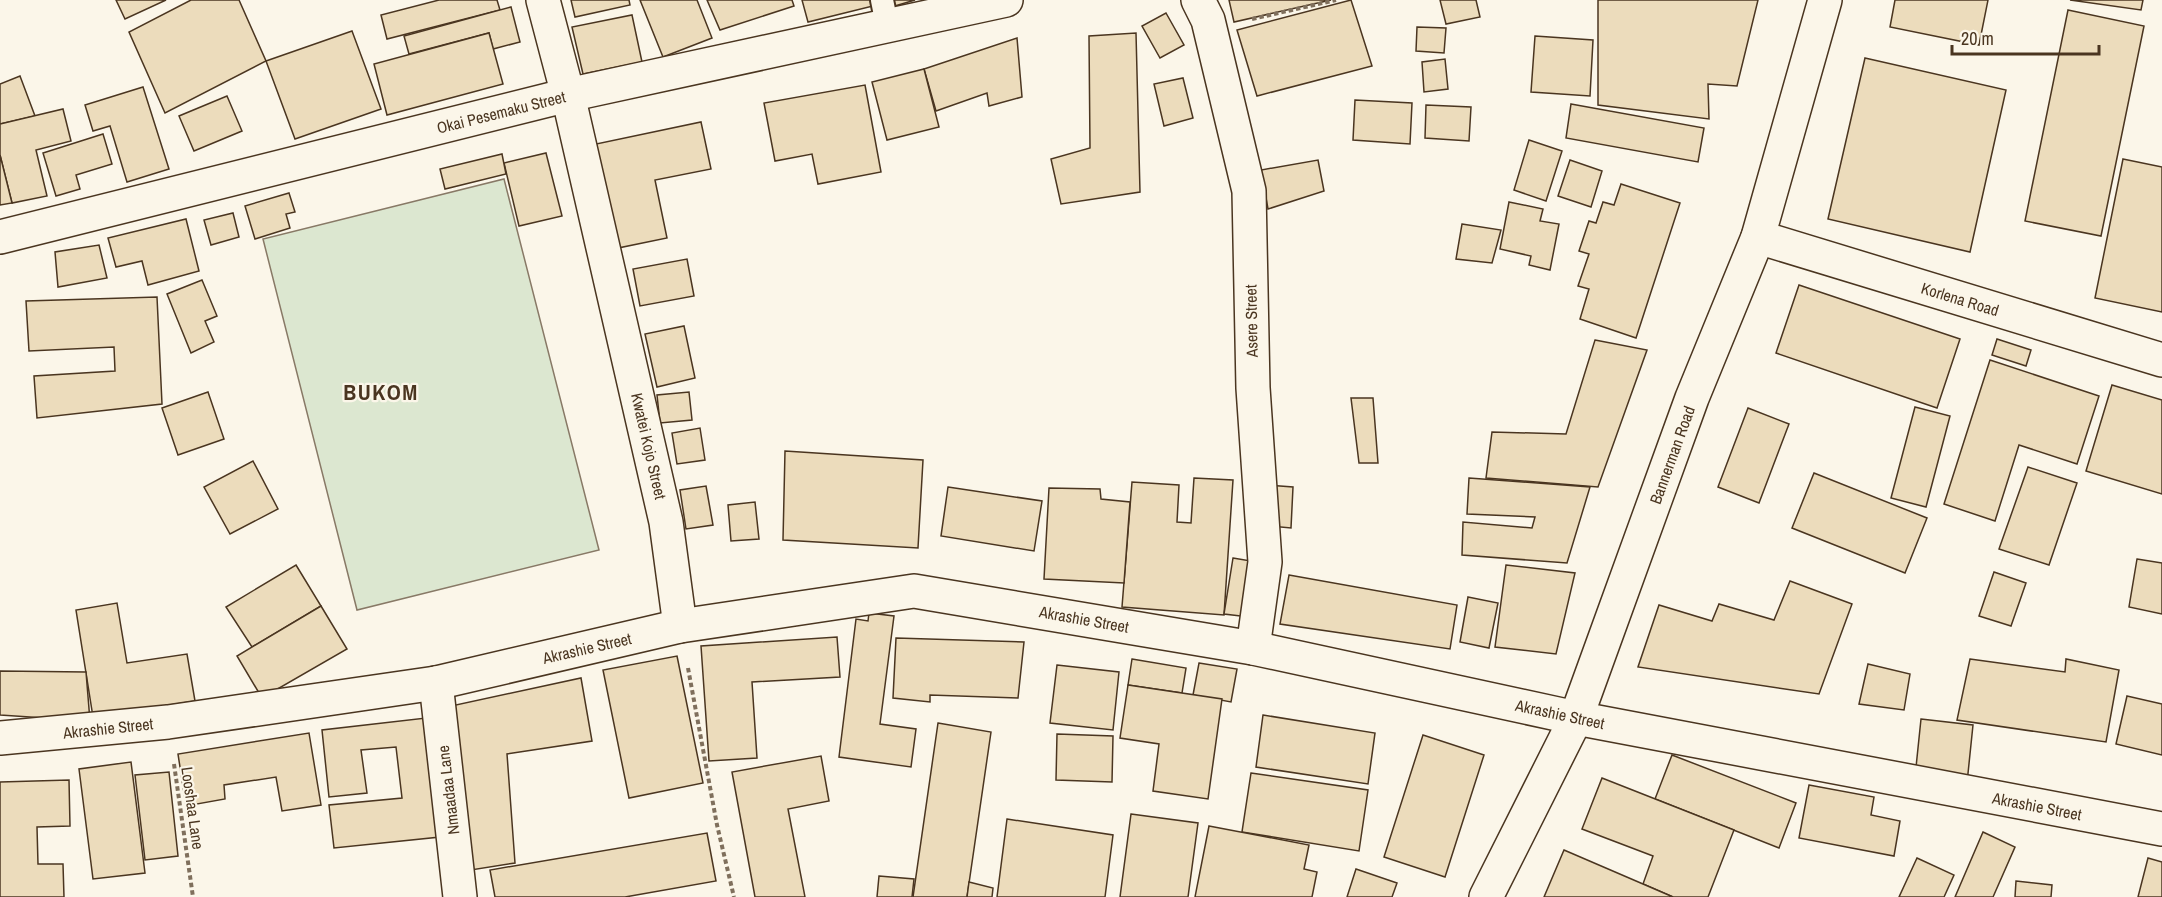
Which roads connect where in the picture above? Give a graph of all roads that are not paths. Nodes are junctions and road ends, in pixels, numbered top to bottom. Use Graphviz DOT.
graph roads {
  1 [pos="543,0"];
  2 [pos="1005,0"];
  3 [pos="1825,0"];
  4 [pos="885,13"];
  5 [pos="1204,14"];
  6 [pos="568,95"];
  7 [pos="0,237"];
  8 [pos="1758,237"];
  9 [pos="2162,360"];
  10 [pos="680,626"];
  11 [pos="1253,648"];
  12 [pos="436,683"];
  13 [pos="1576,718"];
  14 [pos="0,738"];
  15 [pos="2162,829"];
  16 [pos="460,897"];
  17 [pos="1486,897"];
  1 -- 6 [label="street, Kwatei Kojo Street"];
  2 -- 4 [label="street, Okai Pesemaku Street"];
  3 -- 8 [label="street, Bannerman Road"];
  4 -- 6 [label="street, Okai Pesemaku Street"];
  5 -- 11 [label="street, Asere Street"];
  6 -- 7 [label="street, Okai Pesemaku Street"];
  6 -- 10 [label="street, Kwatei Kojo Street"];
  8 -- 9 [label="street, Korlena Road"];
  8 -- 13 [label="street, Bannerman Road"];
  10 -- 11 [label="street, Akrashie Street"];
  10 -- 12 [label="street, Akrashie Street"];
  11 -- 13 [label="street, Akrashie Street"];
  12 -- 14 [label="street, Akrashie Street"];
  12 -- 16 [label="street, Nmaadaa Lane"];
  13 -- 15 [label="street, Akrashie Street"];
  13 -- 17 [label="street, Bannerman Road"];
}
